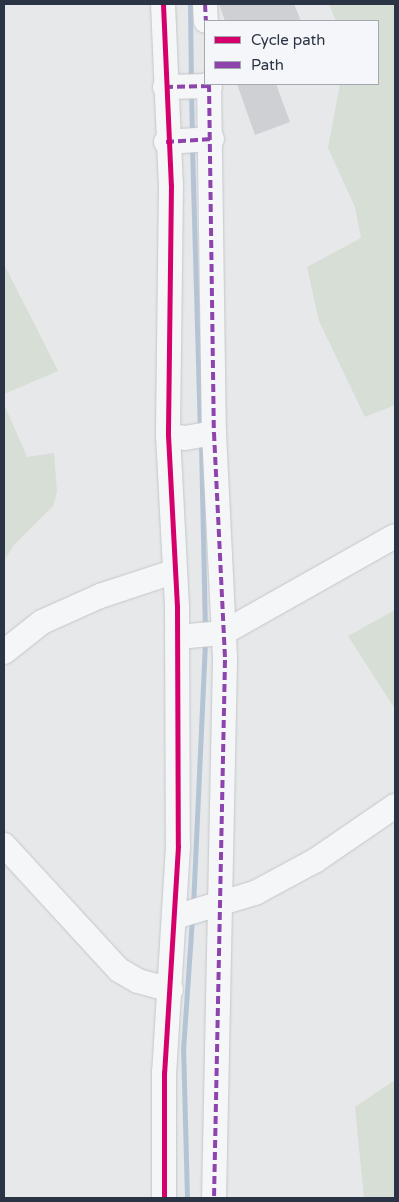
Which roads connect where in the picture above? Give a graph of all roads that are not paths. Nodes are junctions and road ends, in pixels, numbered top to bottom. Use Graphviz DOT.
graph roads {
  1 [pos="162,4"];
  2 [pos="205,4"];
  3 [pos="206,20"];
  4 [pos="210,85"];
  5 [pos="172,87"];
  6 [pos="212,139"];
  7 [pos="173,142"];
  8 [pos="193,435"];
  9 [pos="395,536"];
  10 [pos="173,572"];
  11 [pos="203,635"];
  12 [pos="4,652"];
  13 [pos="395,806"];
  14 [pos="4,846"];
  15 [pos="217,907"];
  16 [pos="180,916"];
  17 [pos="171,990"];
  18 [pos="164,1198"];
  19 [pos="214,1198"];
  1 -- 5 [label="street"];
  2 -- 3 [label="street"];
  4 -- 5 [label="street"];
  4 -- 6 [label="street"];
  5 -- 7 [label="street"];
  6 -- 7 [label="street"];
  6 -- 8 [label="street"];
  7 -- 8 [label="street"];
  8 -- 10 [label="street"];
  8 -- 11 [label="street"];
  9 -- 11 [label="street"];
  10 -- 11 [label="street"];
  10 -- 12 [label="street"];
  11 -- 15 [label="street"];
  11 -- 16 [label="street"];
  13 -- 15 [label="street"];
  14 -- 17 [label="street"];
  15 -- 16 [label="street"];
  15 -- 19 [label="street"];
  16 -- 17 [label="street"];
  17 -- 18 [label="street"];
}
